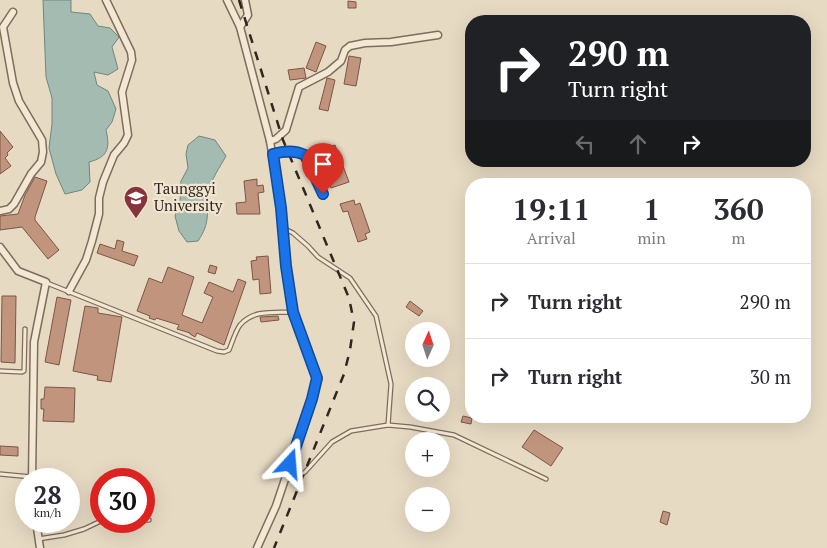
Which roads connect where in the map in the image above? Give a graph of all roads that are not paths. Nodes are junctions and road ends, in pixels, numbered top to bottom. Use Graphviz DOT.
graph roads {
  1 [pos="106,0"];
  2 [pos="227,0"];
  3 [pos="245,0"];
  4 [pos="13,12"];
  5 [pos="240,27"];
  6 [pos="438,36"];
  7 [pos="270,141"];
  8 [pos="273,154"];
  9 [pos="323,194"];
  10 [pos="0,211"];
  11 [pos="283,228"];
  12 [pos="0,247"];
  13 [pos="46,282"];
  14 [pos="69,292"];
  15 [pos="293,312"];
  16 [pos="25,329"];
  17 [pos="0,371"];
  18 [pos="388,426"];
  19 [pos="32,468"];
  20 [pos="0,474"];
  21 [pos="15,476"];
  22 [pos="546,479"];
  23 [pos="284,480"];
  24 [pos="90,526"];
  25 [pos="37,533"];
  26 [pos="38,539"];
  27 [pos="40,548"];
  28 [pos="257,548"];
  1 -- 14 [label="street"];
  2 -- 5 [label="street"];
  3 -- 5 [label="street"];
  4 -- 10 [label="street"];
  5 -- 7 [label="street"];
  6 -- 7 [label="street"];
  7 -- 8 [label="street"];
  8 -- 9 [label="street"];
  8 -- 11 [label="street"];
  11 -- 15 [label="street"];
  11 -- 18 [label="lane"];
  12 -- 13 [label="street"];
  13 -- 14 [label="lane"];
  13 -- 19 [label="street"];
  14 -- 15 [label="lane"];
  15 -- 23 [label="street"];
  16 -- 17 [label="lane"];
  18 -- 22 [label="lane"];
  18 -- 23 [label="lane"];
  20 -- 21 [label="lane"];
  23 -- 28 [label="street"];
  24 -- 26 [label="lane"];
  25 -- 26 [label="street"];
  26 -- 27 [label="street"];
}
